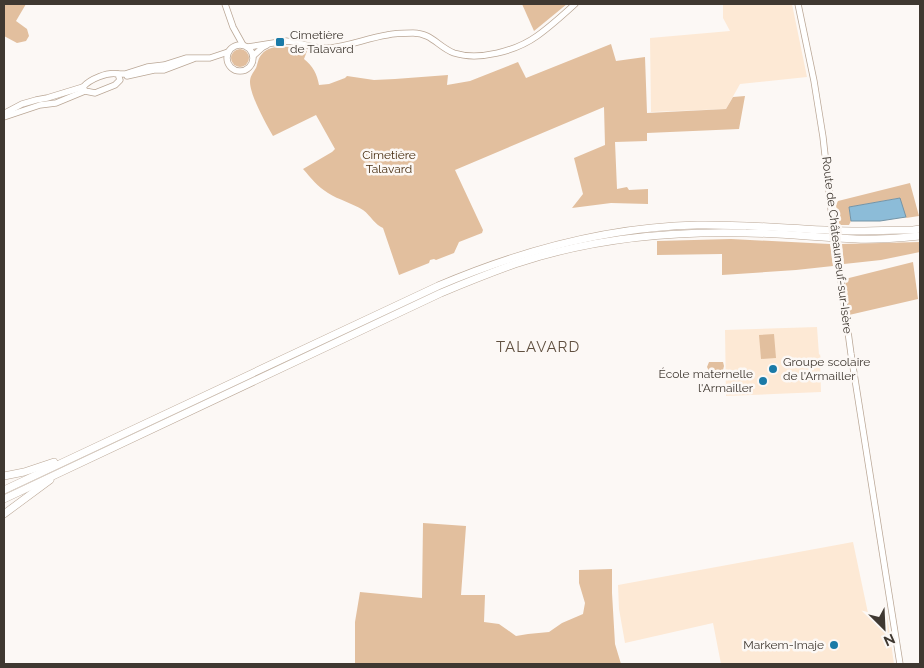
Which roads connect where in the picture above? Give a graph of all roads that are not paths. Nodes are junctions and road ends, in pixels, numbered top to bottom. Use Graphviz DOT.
graph roads {
  1 [pos="226,4"];
  2 [pos="575,4"];
  3 [pos="798,4"];
  4 [pos="233,27"];
  5 [pos="270,43"];
  6 [pos="233,46"];
  7 [pos="245,46"];
  8 [pos="228,52"];
  9 [pos="253,56"];
  10 [pos="210,58"];
  11 [pos="228,63"];
  12 [pos="119,77"];
  13 [pos="84,89"];
  14 [pos="4,113"];
  15 [pos="4,117"];
  16 [pos="920,229"];
  17 [pos="920,236"];
  18 [pos="69,459"];
  19 [pos="62,471"];
  20 [pos="4,476"];
  21 [pos="4,490"];
  22 [pos="4,499"];
  23 [pos="4,514"];
  24 [pos="900,664"];
  1 -- 4 [label="street"];
  2 -- 5 [label="street"];
  3 -- 24 [label="street, Route de Châteauneuf-sur-Isère, bridge"];
  4 -- 6 [label="street"];
  4 -- 7 [label="street"];
  5 -- 7 [label="street"];
  5 -- 9 [label="street"];
  6 -- 7 [label="street"];
  6 -- 8 [label="street"];
  7 -- 9 [label="street"];
  8 -- 10 [label="street"];
  8 -- 11 [label="street"];
  9 -- 11 [label="street"];
  10 -- 11 [label="street"];
  10 -- 12 [label="street"];
  12 -- 13 [label="street"];
  12 -- 13 [label="street"];
  13 -- 14 [label="street"];
  13 -- 15 [label="street"];
  16 -- 18 [label="highway"];
  17 -- 19 [label="highway"];
  18 -- 20 [label="highway"];
  18 -- 21 [label="highway"];
  19 -- 22 [label="highway"];
  19 -- 23 [label="highway"];
}
